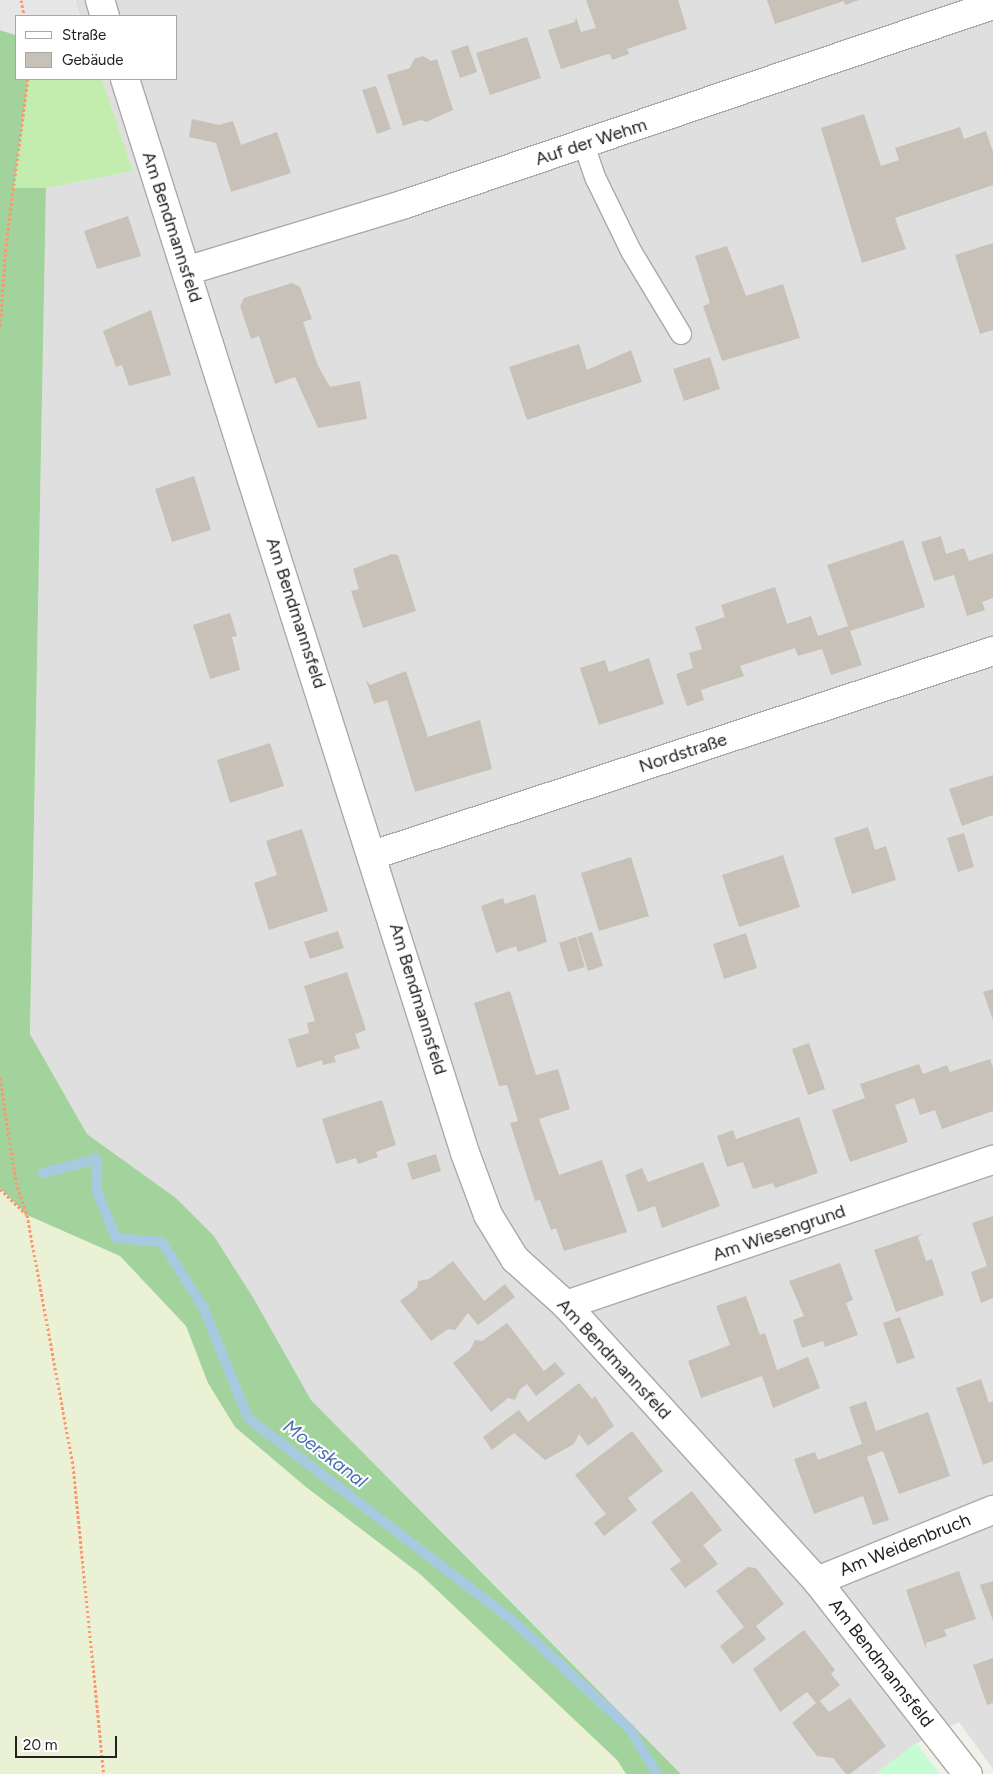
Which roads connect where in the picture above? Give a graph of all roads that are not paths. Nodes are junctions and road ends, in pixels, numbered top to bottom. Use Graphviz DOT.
graph roads {
  1 [pos="100,0"];
  2 [pos="993,5"];
  3 [pos="105,15"];
  4 [pos="125,80"];
  5 [pos="584,145"];
  6 [pos="186,271"];
  7 [pos="681,334"];
  8 [pos="993,651"];
  9 [pos="373,855"];
  10 [pos="993,1160"];
  11 [pos="566,1305"];
  12 [pos="993,1510"];
  13 [pos="817,1581"];
  14 [pos="968,1774"];
  1 -- 3 [label="street"];
  2 -- 5 [label="street, Auf der Wehm"];
  4 -- 6 [label="street, Am Bendmannsfeld"];
  5 -- 6 [label="street, Auf der Wehm"];
  5 -- 7 [label="lane"];
  6 -- 9 [label="street, Am Bendmannsfeld"];
  8 -- 9 [label="street, Nordstraße"];
  9 -- 11 [label="street, Am Bendmannsfeld"];
  10 -- 11 [label="street, Am Wiesengrund"];
  11 -- 13 [label="street, Am Bendmannsfeld"];
  12 -- 13 [label="street, Am Weidenbruch"];
  13 -- 14 [label="street, Am Bendmannsfeld"];
}
